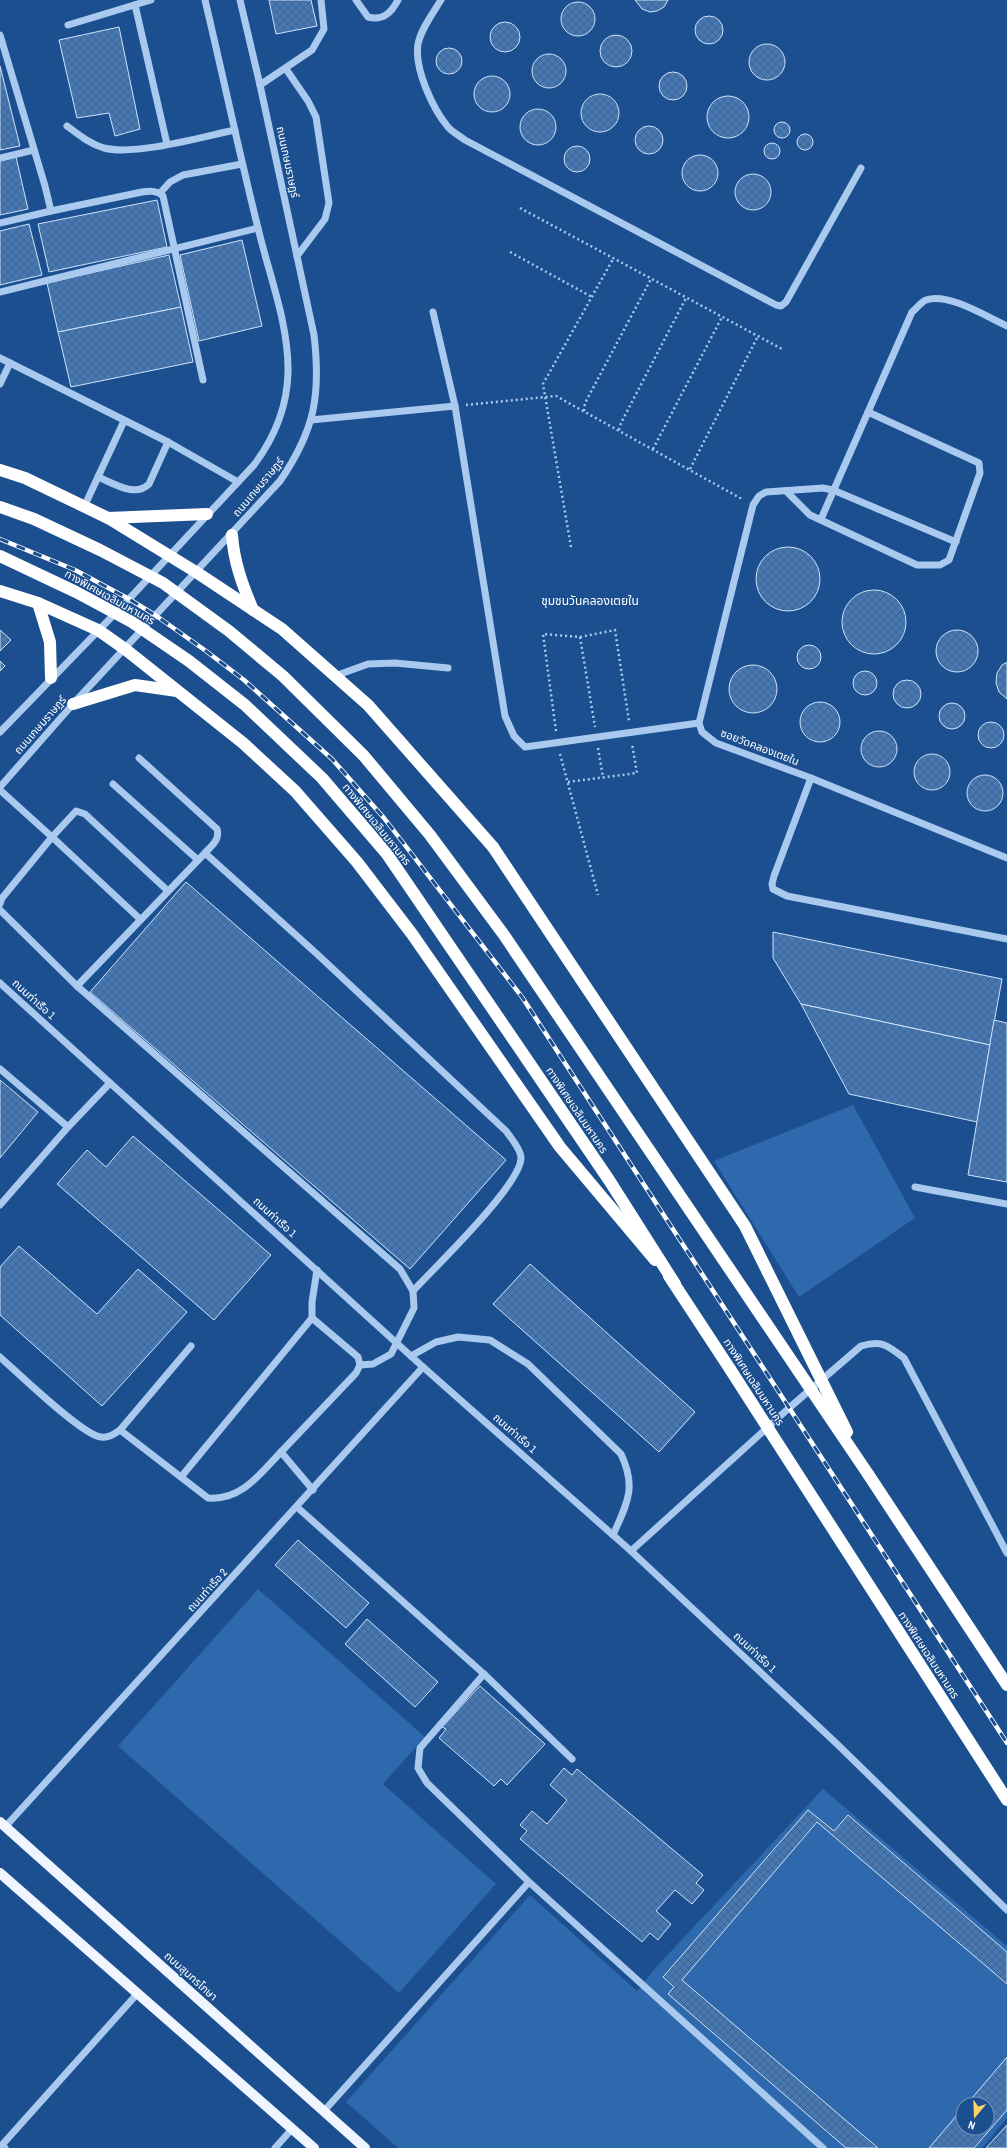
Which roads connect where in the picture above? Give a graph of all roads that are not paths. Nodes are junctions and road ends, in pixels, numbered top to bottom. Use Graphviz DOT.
graph roads {
  1 [pos="151,0"];
  2 [pos="205,0"];
  3 [pos="240,0"];
  4 [pos="321,0"];
  5 [pos="356,0"];
  6 [pos="398,0"];
  7 [pos="441,0"];
  8 [pos="135,5"];
  9 [pos="68,25"];
  10 [pos="0,35"];
  11 [pos="286,69"];
  12 [pos="260,85"];
  13 [pos="67,126"];
  14 [pos="235,130"];
  15 [pos="167,144"];
  16 [pos="34,150"];
  17 [pos="0,158"];
  18 [pos="242,164"];
  19 [pos="860,168"];
  20 [pos="160,193"];
  21 [pos="51,211"];
  22 [pos="0,224"];
  23 [pos="258,228"];
  24 [pos="175,248"];
  25 [pos="297,256"];
  26 [pos="0,292"];
  27 [pos="433,312"];
  28 [pos="1007,326"];
  29 [pos="0,358"];
  30 [pos="10,363"];
  31 [pos="203,380"];
  32 [pos="0,384"];
  33 [pos="455,406"];
  34 [pos="868,412"];
  35 [pos="311,420"];
  36 [pos="124,421"];
  37 [pos="168,442"];
  38 [pos="0,470"];
  39 [pos="98,477"];
  40 [pos="238,482"];
  41 [pos="786,490"];
  42 [pos="833,490"];
  43 [pos="84,506"];
  44 [pos="0,507"];
  45 [pos="207,514"];
  46 [pos="108,518"];
  47 [pos="821,519"];
  48 [pos="232,535"];
  49 [pos="956,542"];
  50 [pos="0,556"];
  51 [pos="169,556"];
  52 [pos="196,572"];
  53 [pos="0,591"];
  54 [pos="38,603"];
  55 [pos="254,610"];
  56 [pos="98,630"];
  57 [pos="125,649"];
  58 [pos="448,668"];
  59 [pos="335,676"];
  60 [pos="51,678"];
  61 [pos="178,691"];
  62 [pos="73,704"];
  63 [pos="699,723"];
  64 [pos="0,732"];
  65 [pos="139,758"];
  66 [pos="811,778"];
  67 [pos="114,784"];
  68 [pos="0,787"];
  69 [pos="0,790"];
  70 [pos="52,837"];
  71 [pos="205,853"];
  72 [pos="1007,858"];
  73 [pos="198,860"];
  74 [pos="168,891"];
  75 [pos="0,904"];
  76 [pos="0,910"];
  77 [pos="140,919"];
  78 [pos="1007,939"];
  79 [pos="0,983"];
  80 [pos="78,986"];
  81 [pos="0,1069"];
  82 [pos="110,1083"];
  83 [pos="68,1127"];
  84 [pos="915,1187"];
  85 [pos="1007,1204"];
  86 [pos="0,1206"];
  87 [pos="317,1270"];
  88 [pos="676,1284"];
  89 [pos="413,1291"];
  90 [pos="312,1318"];
  91 [pos="396,1343"];
  92 [pos="190,1346"];
  93 [pos="411,1356"];
  94 [pos="0,1357"];
  95 [pos="360,1366"];
  96 [pos="423,1367"];
  97 [pos="120,1430"];
  98 [pos="281,1452"];
  99 [pos="868,1474"];
  100 [pos="180,1477"];
  101 [pos="313,1490"];
  102 [pos="297,1507"];
  103 [pos="614,1535"];
  104 [pos="631,1551"];
  105 [pos="1007,1553"];
  106 [pos="484,1674"];
  107 [pos="1007,1685"];
  108 [pos="572,1759"];
  109 [pos="1007,1800"];
  110 [pos="2,1824"];
  111 [pos="0,1873"];
  112 [pos="529,1882"];
  113 [pos="1007,1910"];
  114 [pos="137,1994"];
  115 [pos="324,2111"];
  116 [pos="292,2129"];
  117 [pos="5,2148"];
  118 [pos="275,2148"];
  119 [pos="314,2148"];
  120 [pos="365,2148"];
  121 [pos="824,2148"];
  1 -- 8 [label="street"];
  2 -- 14 [label="street, ถนนเกษมราษฎร์"];
  3 -- 12 [label="street, ถนนเกษมราษฎร์"];
  4 -- 11 [label="street"];
  5 -- 6 [label="street"];
  7 -- 19 [label="street"];
  8 -- 9 [label="street"];
  8 -- 15 [label="street"];
  10 -- 16 [label="street"];
  11 -- 12 [label="street"];
  11 -- 25 [label="street"];
  12 -- 25 [label="street, ถนนเกษมราษฎร์"];
  13 -- 15 [label="street"];
  14 -- 15 [label="street"];
  14 -- 18 [label="street, ถนนเกษมราษฎร์"];
  16 -- 17 [label="street"];
  16 -- 21 [label="street"];
  18 -- 20 [label="street"];
  18 -- 23 [label="street, ถนนเกษมราษฎร์"];
  20 -- 21 [label="street"];
  20 -- 24 [label="street"];
  21 -- 22 [label="street"];
  23 -- 24 [label="street"];
  23 -- 40 [label="street, ถนนเกษมราษฎร์"];
  24 -- 26 [label="street"];
  24 -- 31 [label="street"];
  25 -- 35 [label="street, ถนนเกษมราษฎร์"];
  27 -- 33 [label="street"];
  28 -- 34 [label="street"];
  29 -- 30 [label="street"];
  30 -- 32 [label="street"];
  30 -- 36 [label="street"];
  33 -- 35 [label="street"];
  33 -- 63 [label="street"];
  34 -- 42 [label="street"];
  34 -- 49 [label="street"];
  35 -- 48 [label="street, ถนนเกษมราษฎร์"];
  36 -- 37 [label="street"];
  36 -- 39 [label="street"];
  37 -- 39 [label="street"];
  37 -- 40 [label="street"];
  38 -- 43 [label="highway"];
  39 -- 43 [label="street"];
  40 -- 45 [label="street, ถนนเกษมราษฎร์"];
  41 -- 42 [label="street"];
  41 -- 47 [label="street"];
  41 -- 63 [label="street"];
  42 -- 47 [label="street"];
  42 -- 49 [label="street"];
  43 -- 46 [label="highway"];
  44 -- 99 [label="highway, bridge"];
  45 -- 46 [label="highway"];
  45 -- 51 [label="street, ถนนเกษมราษฎร์"];
  46 -- 51 [label="highway"];
  47 -- 49 [label="street"];
  48 -- 52 [label="street, ถนนเกษมราษฎร์"];
  48 -- 55 [label="highway"];
  50 -- 88 [label="highway, ทางพิเศษเฉลิมมหานคร, bridge"];
  51 -- 52 [label="highway"];
  51 -- 56 [label="street, ถนนเกษมราษฎร์"];
  52 -- 55 [label="highway"];
  52 -- 57 [label="street, ถนนเกษมราษฎร์"];
  53 -- 54 [label="highway"];
  54 -- 56 [label="highway"];
  54 -- 60 [label="highway"];
  55 -- 59 [label="highway"];
  56 -- 57 [label="highway"];
  56 -- 60 [label="street, ถนนเกษมราษฎร์"];
  57 -- 61 [label="highway"];
  57 -- 62 [label="street, ถนนเกษมราษฎร์"];
  58 -- 59 [label="street"];
  59 -- 99 [label="highway, bridge"];
  60 -- 64 [label="street, ถนนเกษมราษฎร์"];
  61 -- 62 [label="highway"];
  61 -- 88 [label="highway, bridge"];
  62 -- 68 [label="street, ถนนเกษมราษฎร์"];
  63 -- 66 [label="street, ซอยวัดคลองเตยใน"];
  65 -- 71 [label="street"];
  66 -- 72 [label="street, ซอยวัดคลองเตยใน"];
  66 -- 78 [label="street"];
  67 -- 73 [label="street"];
  69 -- 70 [label="street"];
  70 -- 74 [label="street"];
  70 -- 75 [label="street"];
  70 -- 77 [label="street"];
  71 -- 73 [label="street"];
  71 -- 89 [label="street"];
  73 -- 74 [label="street"];
  74 -- 77 [label="street"];
  76 -- 80 [label="street"];
  77 -- 80 [label="street"];
  79 -- 82 [label="street, ถนนท่าเรือ 1"];
  80 -- 89 [label="street"];
  81 -- 83 [label="street"];
  82 -- 83 [label="street"];
  82 -- 87 [label="street, ถนนท่าเรือ 1"];
  83 -- 86 [label="street"];
  84 -- 85 [label="street"];
  87 -- 90 [label="street"];
  87 -- 91 [label="street, ถนนท่าเรือ 1"];
  88 -- 109 [label="highway, ทางพิเศษเฉลิมมหานคร, bridge"];
  89 -- 91 [label="street"];
  90 -- 95 [label="street"];
  90 -- 100 [label="street"];
  91 -- 93 [label="street, ถนนท่าเรือ 1"];
  91 -- 95 [label="street"];
  92 -- 97 [label="street"];
  93 -- 96 [label="street, ถนนท่าเรือ 1"];
  93 -- 103 [label="street"];
  94 -- 97 [label="street"];
  95 -- 98 [label="street"];
  96 -- 101 [label="street, ถนนท่าเรือ 2"];
  96 -- 103 [label="street, ถนนท่าเรือ 1"];
  97 -- 100 [label="street"];
  98 -- 100 [label="street"];
  98 -- 101 [label="street"];
  99 -- 107 [label="highway"];
  101 -- 102 [label="street, ถนนท่าเรือ 2"];
  102 -- 106 [label="street"];
  102 -- 110 [label="street, ถนนท่าเรือ 2"];
  103 -- 104 [label="street, ถนนท่าเรือ 1"];
  104 -- 105 [label="street"];
  104 -- 113 [label="street, ถนนท่าเรือ 1"];
  106 -- 108 [label="street"];
  106 -- 112 [label="street"];
  110 -- 115 [label="main road, ถนนสุนทรโกษา"];
  111 -- 114 [label="main road"];
  112 -- 115 [label="street"];
  112 -- 121 [label="street"];
  114 -- 116 [label="main road"];
  114 -- 117 [label="street"];
  115 -- 120 [label="main road, ถนนสุนทรโกษา"];
  116 -- 118 [label="street"];
  116 -- 119 [label="main road"];
}
